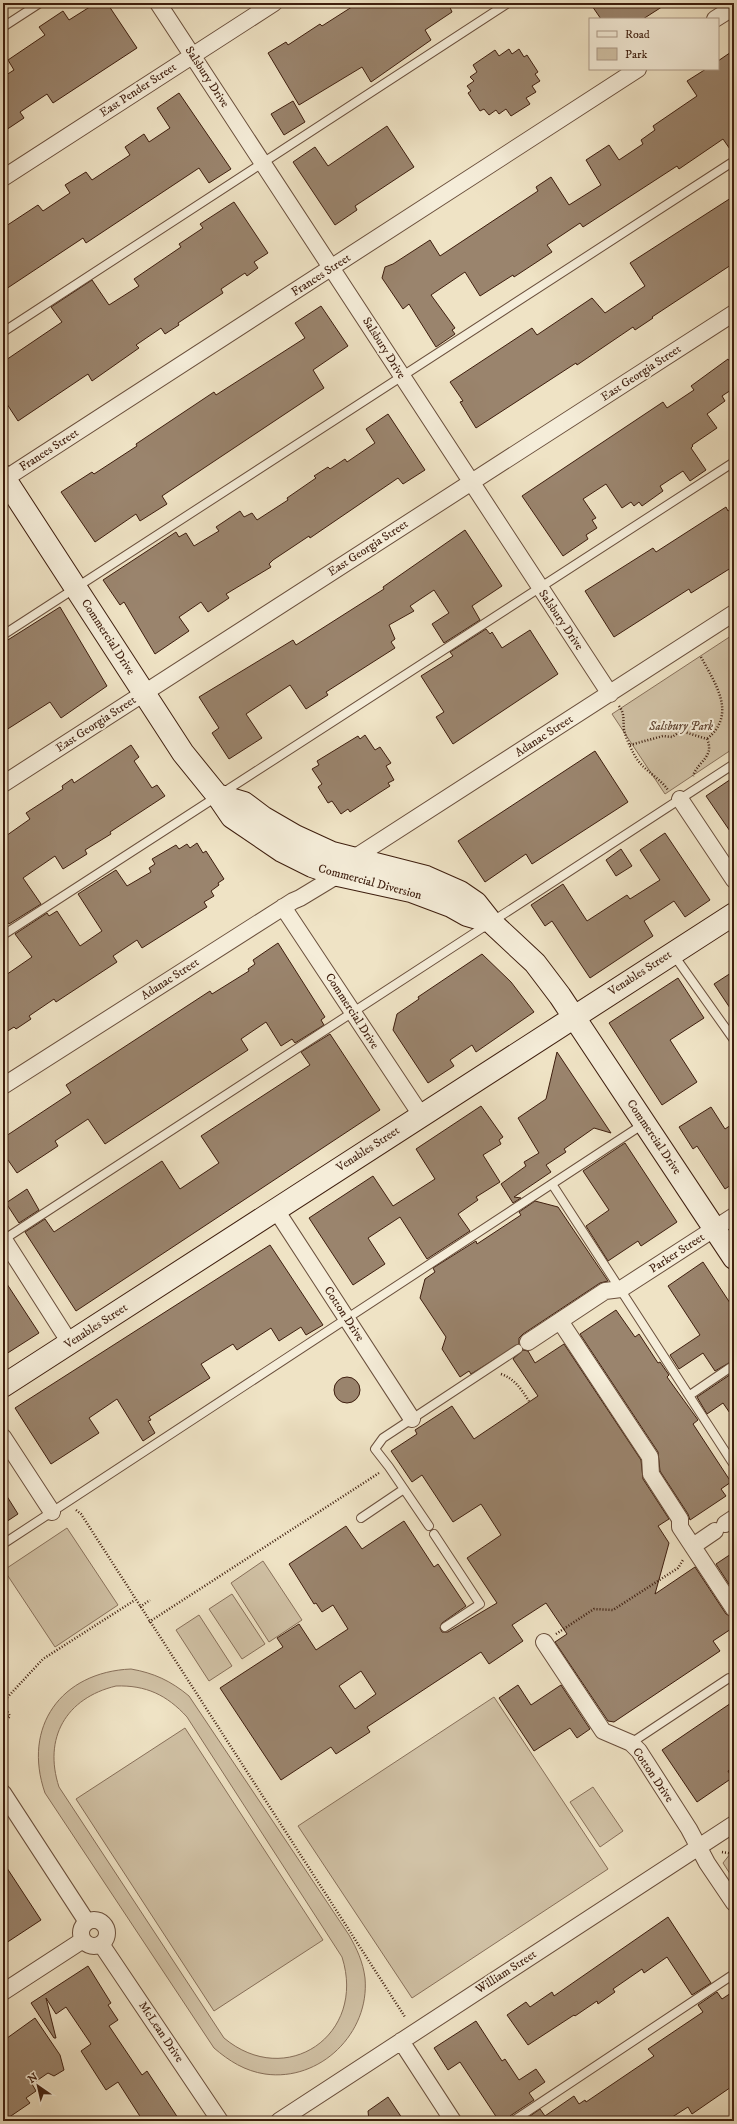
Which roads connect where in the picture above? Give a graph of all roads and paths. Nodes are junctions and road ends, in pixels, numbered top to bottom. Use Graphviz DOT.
graph roads {
  1 [pos="40,3"];
  2 [pos="158,3"];
  3 [pos="274,3"];
  4 [pos="508,3"];
  5 [pos="734,7"];
  6 [pos="717,18"];
  7 [pos="3,27"];
  8 [pos="193,55"];
  9 [pos="636,70"];
  10 [pos="734,161"];
  11 [pos="262,162"];
  12 [pos="3,178"];
  13 [pos="333,268"];
  14 [pos="734,313"];
  15 [pos="3,332"];
  16 [pos="401,376"];
  17 [pos="734,462"];
  18 [pos="3,478"];
  19 [pos="471,482"];
  20 [pos="76,587"];
  21 [pos="539,587"];
  22 [pos="734,613"];
  23 [pos="3,635"];
  24 [pos="701,657"];
  25 [pos="145,693"];
  26 [pos="610,694"];
  27 [pos="621,710"];
  28 [pos="708,739"];
  29 [pos="630,745"];
  30 [pos="734,764"];
  31 [pos="693,782"];
  32 [pos="3,784"];
  33 [pos="217,795"];
  34 [pos="675,797"];
  35 [pos="354,858"];
  36 [pos="338,875"];
  37 [pos="734,880"];
  38 [pos="283,907"];
  39 [pos="734,914"];
  40 [pos="491,922"];
  41 [pos="3,935"];
  42 [pos="672,953"];
  43 [pos="352,1011"];
  44 [pos="575,1016"];
  45 [pos="734,1040"];
  46 [pos="3,1086"];
  47 [pos="421,1115"];
  48 [pos="645,1123"];
  49 [pos="552,1184"];
  50 [pos="276,1210"];
  51 [pos="734,1216"];
  52 [pos="715,1229"];
  53 [pos="3,1239"];
  54 [pos="734,1258"];
  55 [pos="621,1290"];
  56 [pos="347,1319"];
  57 [pos="560,1321"];
  58 [pos="70,1343"];
  59 [pos="523,1345"];
  60 [pos="734,1365"];
  61 [pos="494,1374"];
  62 [pos="3,1386"];
  63 [pos="690,1395"];
  64 [pos="529,1401"];
  65 [pos="412,1419"];
  66 [pos="3,1437"];
  67 [pos="734,1465"];
  68 [pos="389,1467"];
  69 [pos="404,1489"];
  70 [pos="66,1503"];
  71 [pos="52,1512"];
  72 [pos="361,1518"];
  73 [pos="725,1524"];
  74 [pos="429,1526"];
  75 [pos="434,1534"];
  76 [pos="3,1544"];
  77 [pos="693,1546"];
  78 [pos="136,1600"];
  79 [pos="150,1600"];
  80 [pos="140,1607"];
  81 [pos="734,1609"];
  82 [pos="149,1622"];
  83 [pos="445,1627"];
  84 [pos="544,1642"];
  85 [pos="734,1679"];
  86 [pos="3,1703"];
  87 [pos="3,1724"];
  88 [pos="631,1743"];
  89 [pos="3,1793"];
  90 [pos="734,1824"];
  91 [pos="698,1847"];
  92 [pos="722,1852"];
  93 [pos="734,1854"];
  94 [pos="734,1903"];
  95 [pos="87,1922"];
  96 [pos="82,1940"];
  97 [pos="101,1944"];
  98 [pos="734,1974"];
  99 [pos="3,1992"];
  100 [pos="405,2017"];
  101 [pos="401,2041"];
  102 [pos="220,2121"];
  103 [pos="279,2121"];
  104 [pos="453,2121"];
  105 [pos="513,2121"];
  1 -- 7 [label="lane"];
  2 -- 8 [label="street, Salsbury Drive"];
  3 -- 8 [label="street, East Pender Street"];
  4 -- 11 [label="lane"];
  5 -- 6 [label="street"];
  8 -- 11 [label="street, Salsbury Drive"];
  8 -- 12 [label="street, East Pender Street"];
  9 -- 13 [label="street, Frances Street"];
  10 -- 16 [label="lane"];
  11 -- 13 [label="street, Salsbury Drive"];
  11 -- 15 [label="lane"];
  13 -- 16 [label="street, Salsbury Drive"];
  13 -- 18 [label="street, Frances Street"];
  14 -- 19 [label="street, East Georgia Street"];
  16 -- 19 [label="street, Salsbury Drive"];
  16 -- 20 [label="lane"];
  17 -- 21 [label="lane"];
  18 -- 20 [label="street, Commercial Drive"];
  19 -- 21 [label="street, Salsbury Drive"];
  19 -- 25 [label="street, East Georgia Street"];
  20 -- 23 [label="lane"];
  20 -- 25 [label="street, Commercial Drive"];
  21 -- 26 [label="street, Salsbury Drive"];
  21 -- 33 [label="lane"];
  22 -- 26 [label="street, Adanac Street"];
  24 -- 28 [label="path"];
  25 -- 32 [label="street, East Georgia Street"];
  25 -- 33 [label="street, Commercial Drive"];
  26 -- 35 [label="street, Adanac Street"];
  27 -- 29 [label="path"];
  28 -- 29 [label="path"];
  28 -- 31 [label="path"];
  29 -- 34 [label="path"];
  30 -- 34 [label="lane"];
  33 -- 35 [label="street, Commercial Diversion"];
  33 -- 36 [label="street, Commercial Diversion"];
  33 -- 41 [label="lane"];
  34 -- 37 [label="street"];
  34 -- 40 [label="lane"];
  35 -- 40 [label="street, Commercial Diversion"];
  36 -- 38 [label="street, Adanac Street"];
  36 -- 40 [label="street, Commercial Diversion"];
  38 -- 43 [label="street, Commercial Drive"];
  38 -- 46 [label="street, Adanac Street"];
  39 -- 42 [label="street, Venables Street"];
  40 -- 43 [label="lane"];
  40 -- 44 [label="street, Commercial Diversion"];
  42 -- 44 [label="street, Venables Street"];
  42 -- 45 [label="lane"];
  43 -- 47 [label="street, Commercial Drive"];
  43 -- 53 [label="lane"];
  44 -- 47 [label="street, Venables Street"];
  44 -- 48 [label="street, Commercial Drive"];
  47 -- 50 [label="street, Venables Street"];
  48 -- 49 [label="lane"];
  48 -- 52 [label="street, Commercial Drive"];
  49 -- 55 [label="lane"];
  49 -- 56 [label="lane"];
  50 -- 56 [label="street, Cotton Drive"];
  50 -- 58 [label="street, Venables Street"];
  51 -- 52 [label="street, Parker Street"];
  52 -- 54 [label="street, Commercial Drive"];
  52 -- 55 [label="street, Parker Street"];
  53 -- 58 [label="street"];
  55 -- 57 [label="street"];
  55 -- 63 [label="lane"];
  56 -- 65 [label="street, Cotton Drive"];
  56 -- 70 [label="lane"];
  57 -- 59 [label="street"];
  57 -- 77 [label="street"];
  58 -- 62 [label="street, Venables Street"];
  59 -- 65 [label="lane"];
  60 -- 63 [label="lane"];
  61 -- 64 [label="path"];
  63 -- 67 [label="lane"];
  65 -- 68 [label="lane"];
  66 -- 71 [label="street"];
  68 -- 69 [label="lane"];
  68 -- 82 [label="path"];
  69 -- 72 [label="lane"];
  69 -- 74 [label="lane"];
  70 -- 71 [label="lane"];
  70 -- 78 [label="path"];
  71 -- 76 [label="lane"];
  73 -- 77 [label="street"];
  75 -- 83 [label="lane"];
  77 -- 81 [label="street"];
  77 -- 84 [label="path"];
  78 -- 80 [label="path"];
  78 -- 86 [label="path"];
  79 -- 80 [label="path"];
  80 -- 82 [label="path"];
  82 -- 100 [label="path"];
  84 -- 88 [label="street, Cotton Drive"];
  85 -- 88 [label="lane"];
  86 -- 87 [label="path"];
  88 -- 91 [label="street, Cotton Drive"];
  89 -- 95 [label="street"];
  90 -- 91 [label="street, William Street"];
  91 -- 94 [label="street, Cotton Drive"];
  91 -- 101 [label="street, William Street"];
  92 -- 93 [label="path"];
  95 -- 96 [label="street"];
  95 -- 97 [label="street"];
  96 -- 97 [label="street"];
  96 -- 99 [label="street"];
  97 -- 102 [label="street, McLean Drive"];
  98 -- 105 [label="lane"];
  101 -- 103 [label="street, William Street"];
  101 -- 104 [label="street"];
}
